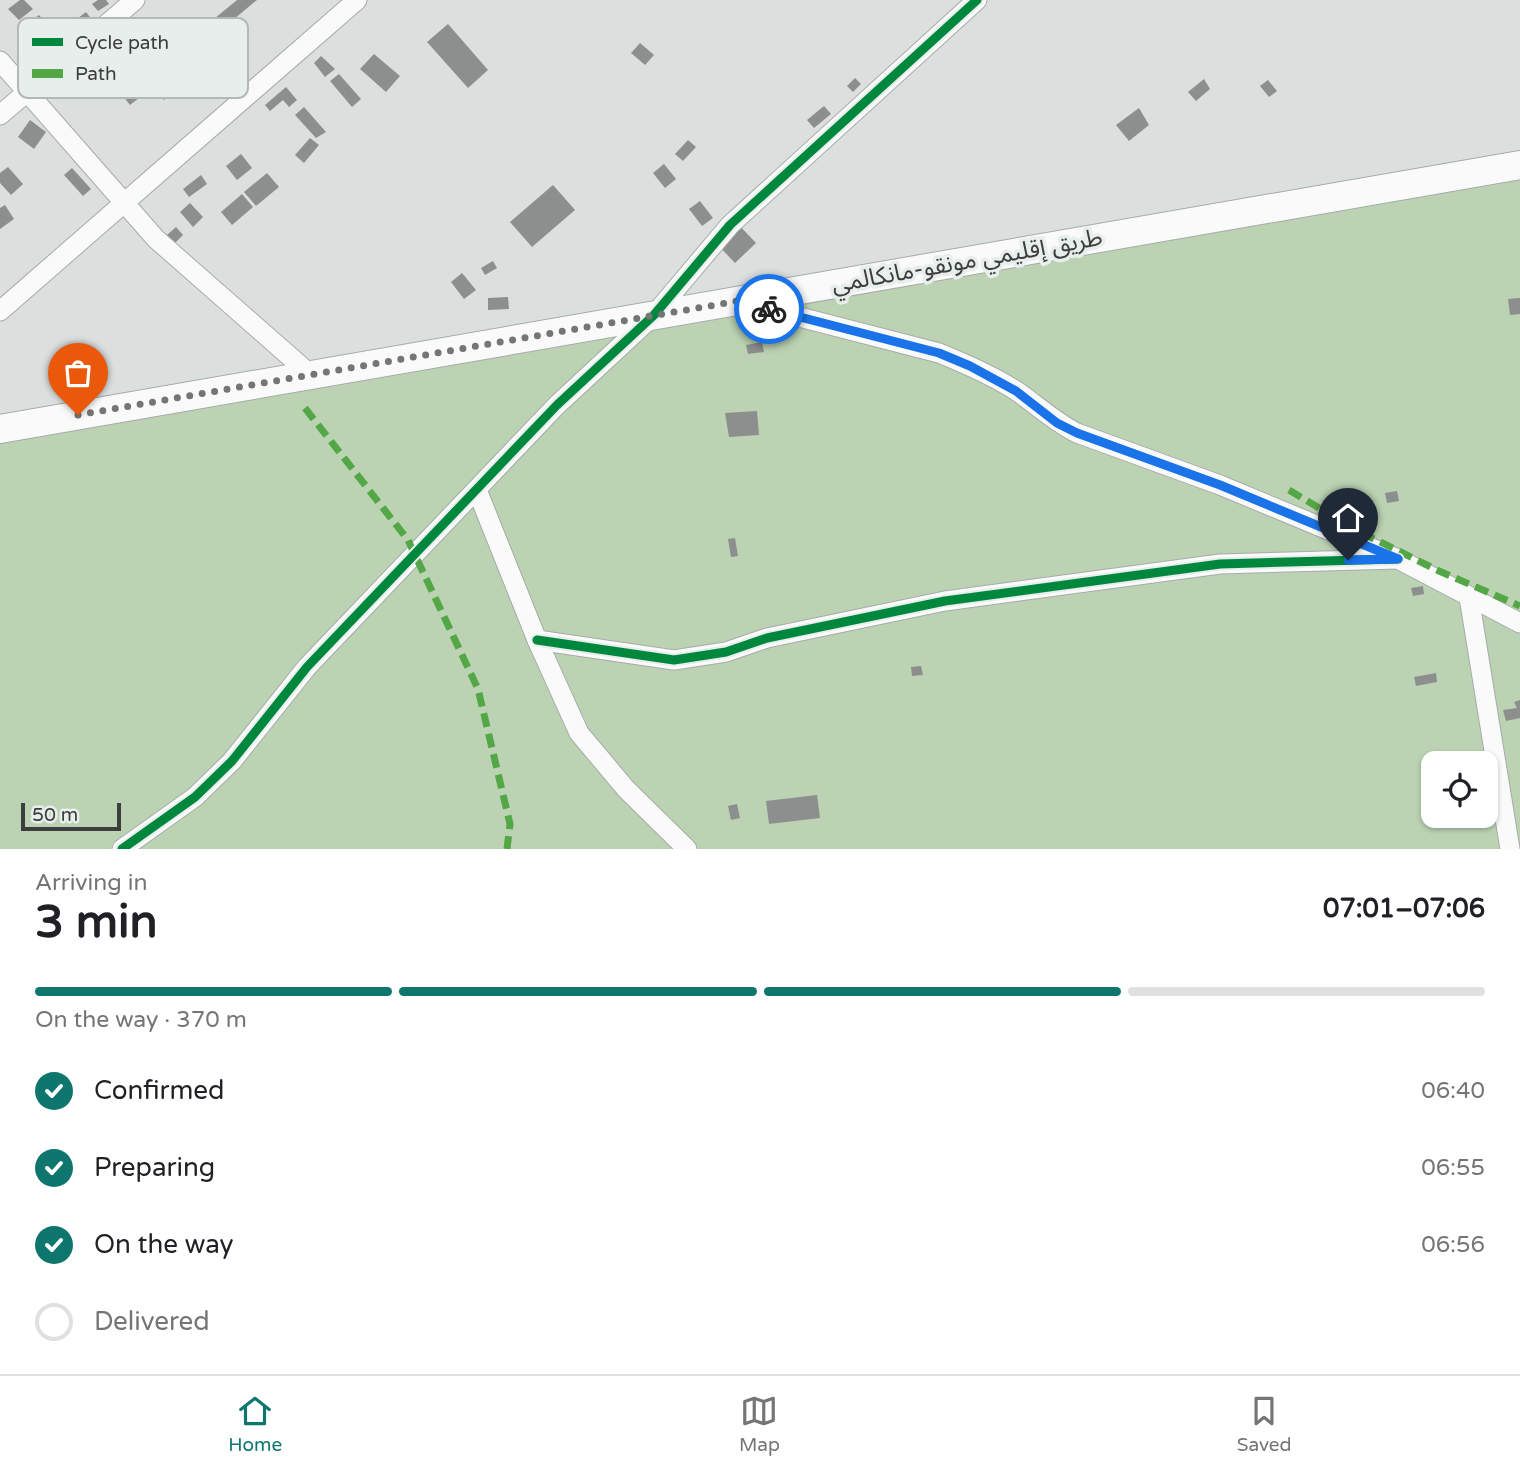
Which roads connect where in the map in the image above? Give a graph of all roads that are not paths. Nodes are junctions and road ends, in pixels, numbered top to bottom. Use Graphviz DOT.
graph roads {
  1 [pos="135,0"];
  2 [pos="357,0"];
  3 [pos="977,0"];
  4 [pos="114,18"];
  5 [pos="0,61"];
  6 [pos="18,82"];
  7 [pos="248,94"];
  8 [pos="20,98"];
  9 [pos="32,98"];
  10 [pos="244,98"];
  11 [pos="0,116"];
  12 [pos="1520,165"];
  13 [pos="124,202"];
  14 [pos="738,301"];
  15 [pos="0,311"];
  16 [pos="654,315"];
  17 [pos="311,375"];
  18 [pos="0,429"];
  19 [pos="477,490"];
  20 [pos="1398,559"];
  21 [pos="1469,597"];
  22 [pos="1520,623"];
  23 [pos="537,640"];
  24 [pos="1499,784"];
  25 [pos="1520,786"];
  26 [pos="122,849"];
  27 [pos="687,849"];
  28 [pos="1510,849"];
  1 -- 4 [label="street"];
  2 -- 7 [label="street"];
  3 -- 16 [label="street"];
  5 -- 6 [label="street"];
  8 -- 11 [label="street"];
  9 -- 13 [label="street"];
  10 -- 13 [label="street"];
  12 -- 14 [label="highway, طريق إقليمي مونقو-مانكالمي"];
  13 -- 15 [label="street"];
  13 -- 17 [label="street"];
  14 -- 16 [label="highway, طريق إقليمي مونقو-مانكالمي"];
  14 -- 20 [label="street"];
  16 -- 17 [label="highway, طريق إقليمي مونقو-مانكالمي"];
  16 -- 19 [label="street"];
  17 -- 18 [label="highway, طريق إقليمي مونقو-مانكالمي"];
  19 -- 23 [label="street"];
  19 -- 26 [label="street"];
  20 -- 21 [label="street"];
  20 -- 23 [label="street"];
  21 -- 22 [label="street"];
  21 -- 24 [label="street"];
  23 -- 27 [label="street"];
  24 -- 25 [label="street"];
  24 -- 28 [label="street"];
}
